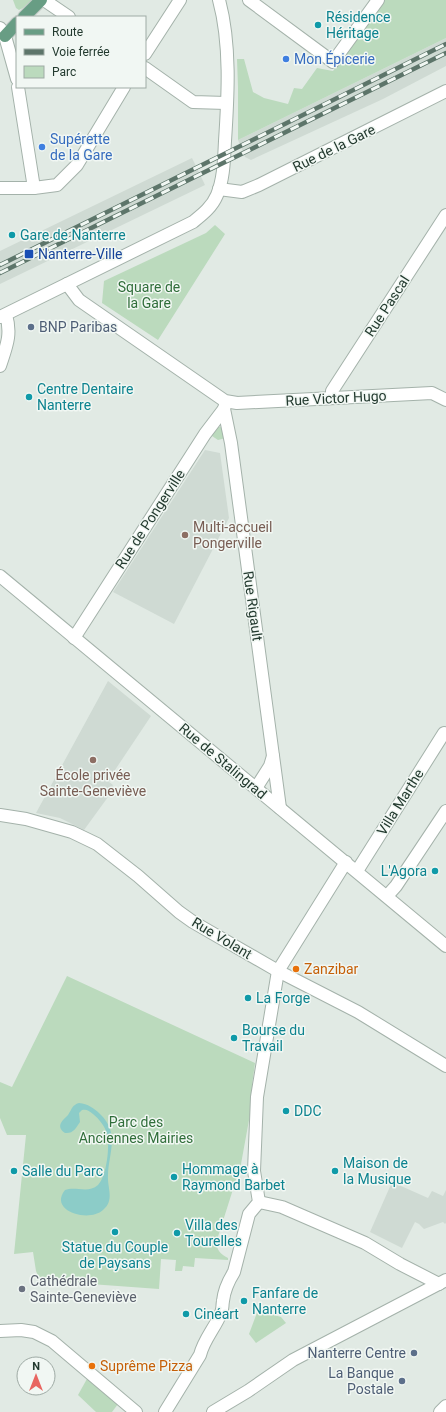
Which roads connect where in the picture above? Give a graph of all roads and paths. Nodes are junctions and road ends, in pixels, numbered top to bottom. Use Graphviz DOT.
graph roads {
  1 [pos="41,0"];
  2 [pos="44,0"];
  3 [pos="180,0"];
  4 [pos="219,0"];
  5 [pos="249,0"];
  6 [pos="378,0"];
  7 [pos="25,16"];
  8 [pos="68,16"];
  9 [pos="16,25"];
  10 [pos="2,35"];
  11 [pos="146,52"];
  12 [pos="146,69"];
  13 [pos="16,76"];
  14 [pos="18,88"];
  15 [pos="123,88"];
  16 [pos="446,91"];
  17 [pos="226,103"];
  18 [pos="0,188"];
  19 [pos="34,188"];
  20 [pos="219,189"];
  21 [pos="446,215"];
  22 [pos="67,284"];
  23 [pos="3,316"];
  24 [pos="0,366"];
  25 [pos="332,398"];
  26 [pos="446,400"];
  27 [pos="225,405"];
  28 [pos="0,576"];
  29 [pos="74,638"];
  30 [pos="444,733"];
  31 [pos="273,755"];
  32 [pos="256,788"];
  33 [pos="280,808"];
  34 [pos="446,811"];
  35 [pos="0,815"];
  36 [pos="346,862"];
  37 [pos="357,871"];
  38 [pos="387,896"];
  39 [pos="446,946"];
  40 [pos="278,972"];
  41 [pos="446,1066"];
  42 [pos="259,1202"];
  43 [pos="443,1282"];
  44 [pos="0,1331"];
  45 [pos="446,1406"];
  46 [pos="136,1412"];
  47 [pos="165,1412"];
  48 [pos="213,1412"];
  49 [pos="440,1412"];
  1 -- 7 [label="main road"];
  2 -- 8 [label="street"];
  3 -- 11 [label="street"];
  4 -- 17 [label="street"];
  5 -- 6 [label="street"];
  9 -- 10 [label="main road"];
  10 -- 13 [label="street"];
  12 -- 17 [label="street"];
  14 -- 19 [label="street"];
  15 -- 19 [label="street"];
  16 -- 20 [label="street, Rue de la Gare"];
  17 -- 20 [label="street"];
  18 -- 19 [label="street"];
  20 -- 22 [label="street"];
  21 -- 25 [label="street, Rue Pascal"];
  22 -- 23 [label="street"];
  22 -- 27 [label="street"];
  23 -- 24 [label="street"];
  25 -- 26 [label="street, Rue Victor Hugo"];
  25 -- 27 [label="street, Rue Victor Hugo"];
  27 -- 29 [label="street, Rue de Pongerville"];
  27 -- 31 [label="street, Rue Rigault"];
  28 -- 29 [label="street, Rue de Stalingrad"];
  29 -- 32 [label="street, Rue de Stalingrad"];
  30 -- 37 [label="street, Villa Marthe"];
  31 -- 32 [label="street"];
  31 -- 33 [label="street, Rue Rigault"];
  32 -- 33 [label="street, Rue de Stalingrad"];
  33 -- 36 [label="street, Rue de Stalingrad"];
  34 -- 38 [label="street"];
  35 -- 40 [label="street, Rue Volant"];
  36 -- 37 [label="street, Rue de Stalingrad"];
  36 -- 40 [label="street"];
  37 -- 38 [label="street, Rue de Stalingrad"];
  38 -- 39 [label="street, Rue de Stalingrad"];
  40 -- 41 [label="street, Rue Volant"];
  40 -- 42 [label="street"];
  42 -- 43 [label="street"];
  42 -- 47 [label="street"];
  43 -- 48 [label="street"];
  44 -- 46 [label="street"];
  45 -- 49 [label="street"];
}
